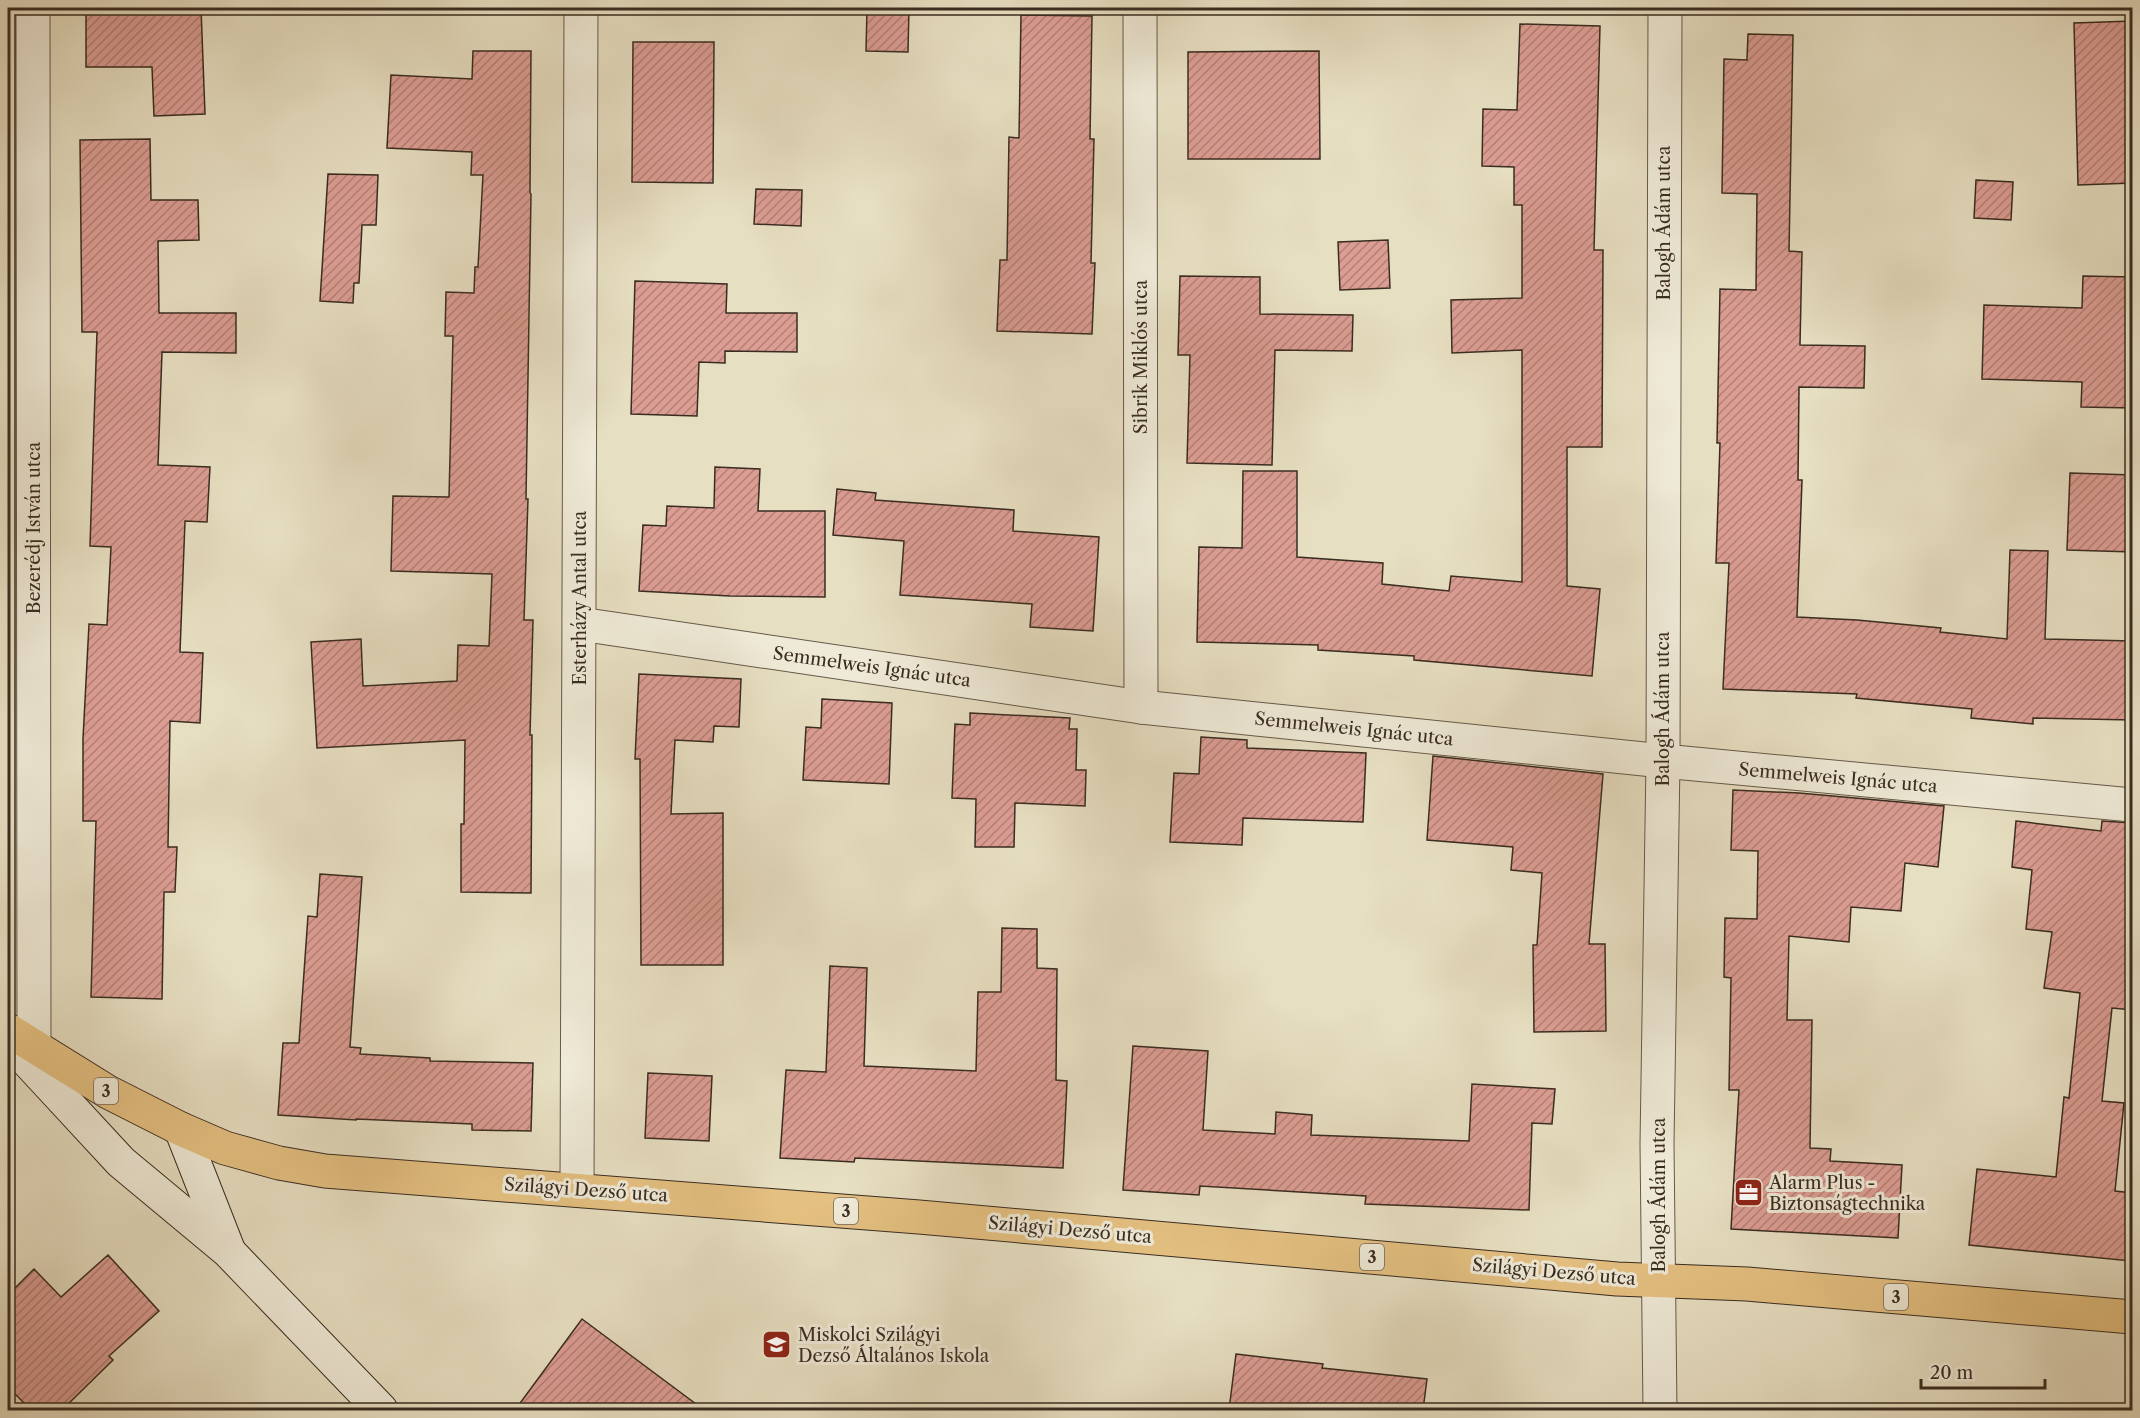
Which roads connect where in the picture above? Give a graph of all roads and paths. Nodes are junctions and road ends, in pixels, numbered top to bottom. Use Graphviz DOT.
graph roads {
  1 [pos="33,8"];
  2 [pos="581,8"];
  3 [pos="1140,8"];
  4 [pos="1665,8"];
  5 [pos="580,624"];
  6 [pos="1141,707"];
  7 [pos="1663,761"];
  8 [pos="2133,805"];
  9 [pos="8,1030"];
  10 [pos="21,1044"];
  11 [pos="181,1129"];
  12 [pos="578,1189"];
  13 [pos="228,1251"];
  14 [pos="1659,1280"];
  15 [pos="2133,1317"];
  16 [pos="381,1410"];
  17 [pos="1660,1410"];
  1 -- 10 [label="street, Bezerédj István utca"];
  2 -- 5 [label="street, Esterházy Antal utca"];
  3 -- 6 [label="street, Sibrik Miklós utca"];
  4 -- 7 [label="street, Balogh Ádám utca"];
  5 -- 6 [label="street, Semmelweis Ignác utca"];
  5 -- 12 [label="street, Esterházy Antal utca"];
  6 -- 7 [label="street, Semmelweis Ignác utca"];
  7 -- 8 [label="street, Semmelweis Ignác utca"];
  7 -- 14 [label="street, Balogh Ádám utca"];
  9 -- 10 [label="main road, 3"];
  10 -- 11 [label="main road, Szilágyi Dezső utca / 3"];
  10 -- 13 [label="street"];
  11 -- 12 [label="main road, Szilágyi Dezső utca / 3"];
  11 -- 13 [label="street"];
  12 -- 14 [label="main road, Szilágyi Dezső utca / 3"];
  13 -- 16 [label="street"];
  14 -- 15 [label="main road, Szilágyi Dezső utca / 3"];
  14 -- 17 [label="street, Balogh Ádám utca"];
}
